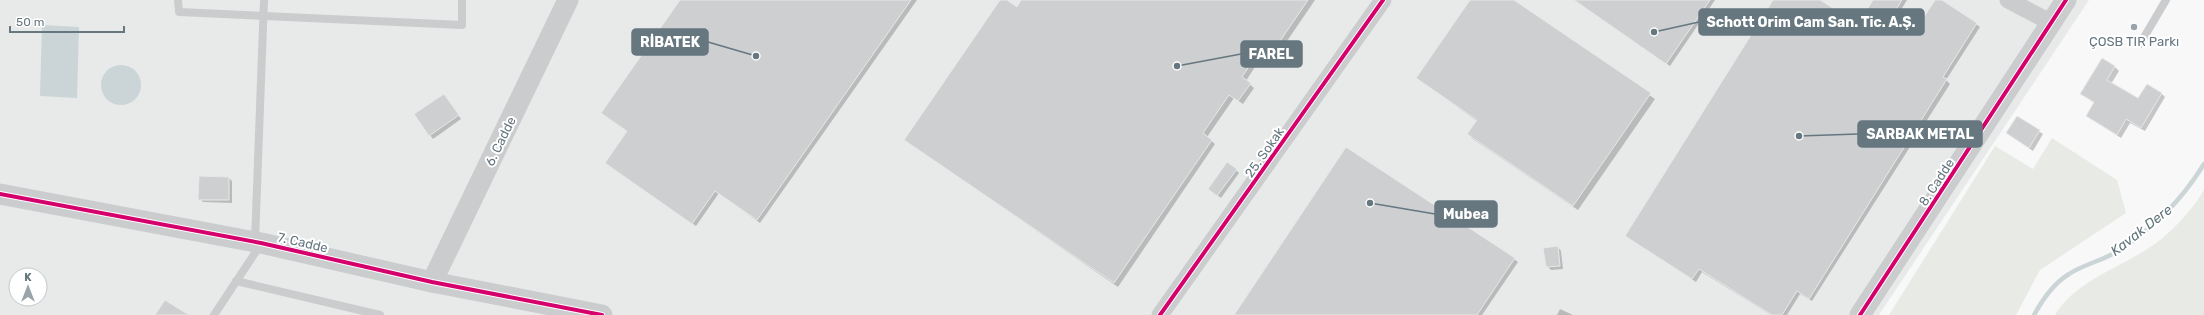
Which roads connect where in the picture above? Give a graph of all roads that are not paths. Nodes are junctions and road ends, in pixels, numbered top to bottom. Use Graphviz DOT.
graph roads {
  1 [pos="178,0"];
  2 [pos="264,0"];
  3 [pos="462,0"];
  4 [pos="568,0"];
  5 [pos="1383,0"];
  6 [pos="2008,0"];
  7 [pos="2066,0"];
  8 [pos="2166,0"];
  9 [pos="263,16"];
  10 [pos="2052,23"];
  11 [pos="2140,44"];
  12 [pos="0,194"];
  13 [pos="258,242"];
  14 [pos="236,281"];
  15 [pos="432,282"];
  16 [pos="214,315"];
  17 [pos="380,315"];
  18 [pos="602,315"];
  19 [pos="1160,315"];
  20 [pos="1860,315"];
  1 -- 9 [label="lane"];
  2 -- 9 [label="lane"];
  3 -- 9 [label="lane"];
  4 -- 15 [label="street, 6. Cadde"];
  5 -- 19 [label="street, 25. Sokak"];
  6 -- 10 [label="street"];
  7 -- 10 [label="street, 8. Cadde"];
  8 -- 11 [label="lane"];
  9 -- 13 [label="lane"];
  10 -- 20 [label="street, 8. Cadde"];
  12 -- 13 [label="street, 7. Cadde"];
  13 -- 14 [label="lane"];
  13 -- 15 [label="street, 7. Cadde"];
  14 -- 16 [label="lane"];
  14 -- 17 [label="lane"];
  15 -- 18 [label="street, 7. Cadde"];
}
